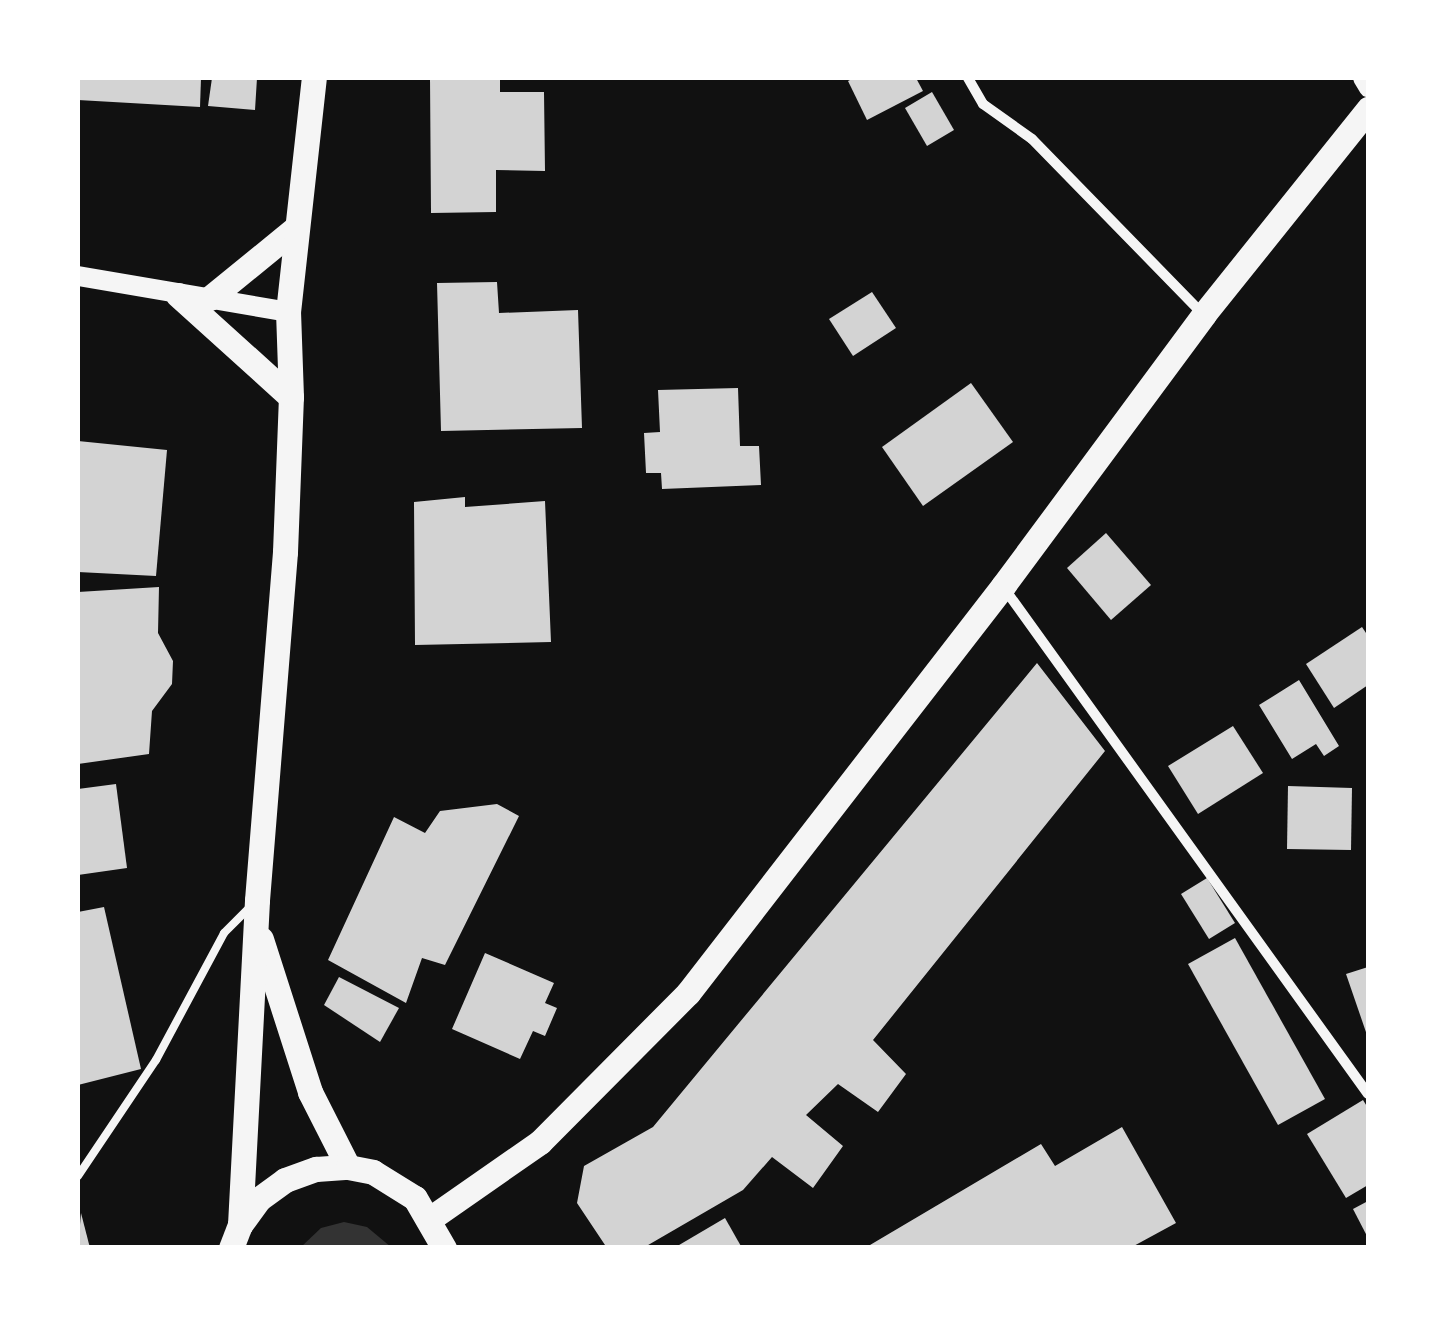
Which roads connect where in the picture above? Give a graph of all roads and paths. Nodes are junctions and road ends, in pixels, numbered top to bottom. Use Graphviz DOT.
graph roads {
  1 [pos="314,78"];
  2 [pos="968,78"];
  3 [pos="1362,78"];
  4 [pos="1368,88"];
  5 [pos="1368,109"];
  6 [pos="298,227"];
  7 [pos="78,276"];
  8 [pos="178,295"];
  9 [pos="210,298"];
  10 [pos="288,312"];
  11 [pos="1204,314"];
  12 [pos="292,398"];
  13 [pos="1002,586"];
  14 [pos="256,912"];
  15 [pos="1368,1094"];
  16 [pos="348,1167"];
  17 [pos="78,1176"];
  18 [pos="431,1218"];
  19 [pos="235,1236"];
  20 [pos="444,1248"];
  1 -- 6 [label="main road"];
  2 -- 11 [label="street"];
  3 -- 4 [label="street"];
  5 -- 11 [label="main road"];
  6 -- 9 [label="main road"];
  6 -- 10 [label="main road"];
  7 -- 8 [label="main road"];
  8 -- 9 [label="main road"];
  8 -- 12 [label="main road"];
  9 -- 10 [label="main road"];
  10 -- 12 [label="main road"];
  11 -- 13 [label="main road"];
  12 -- 14 [label="main road"];
  13 -- 15 [label="street"];
  13 -- 18 [label="main road"];
  14 -- 16 [label="main road"];
  14 -- 17 [label="lane"];
  14 -- 19 [label="main road"];
  16 -- 18 [label="main road"];
  16 -- 19 [label="main road"];
  18 -- 20 [label="main road"];
}
